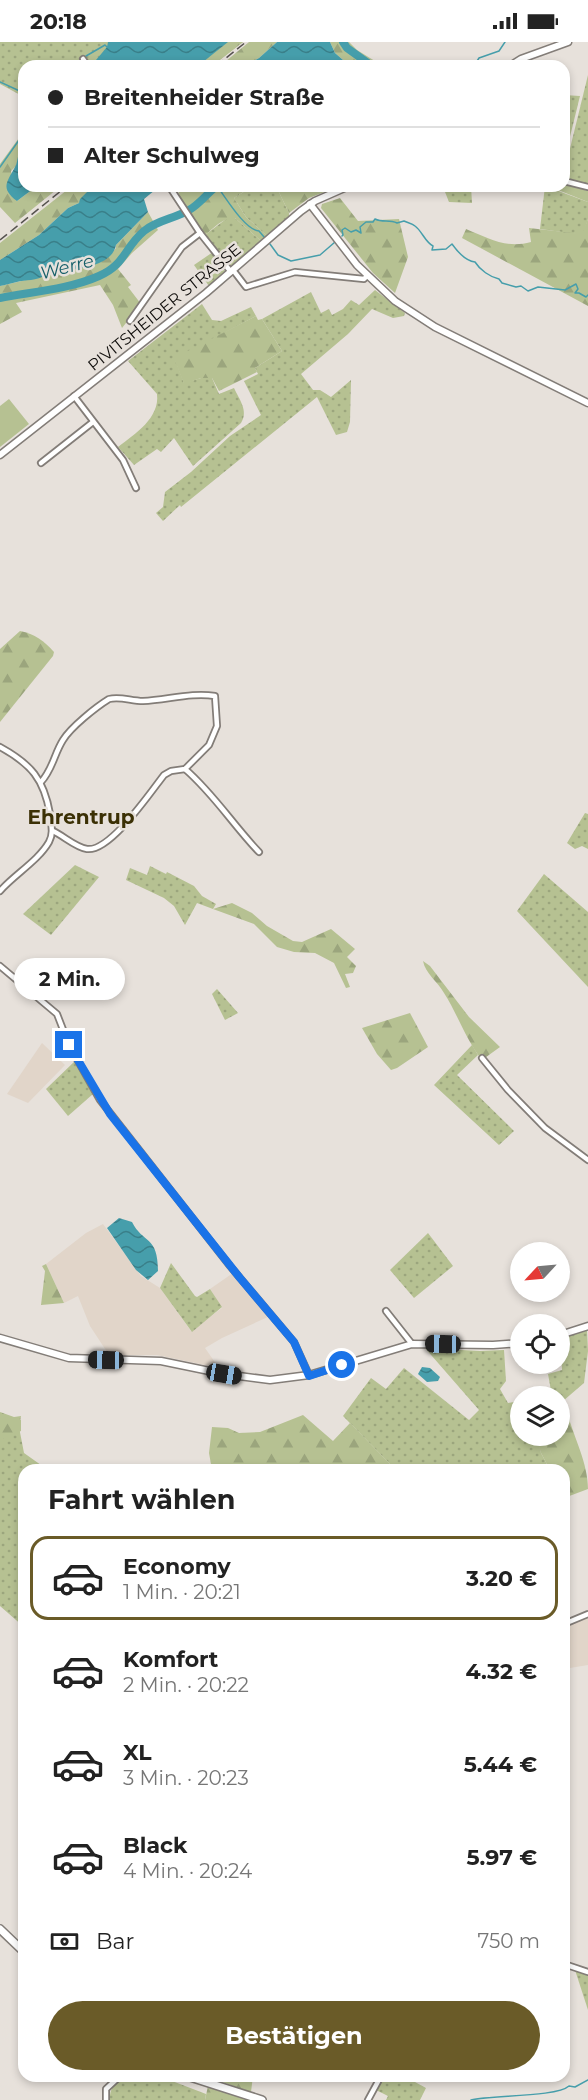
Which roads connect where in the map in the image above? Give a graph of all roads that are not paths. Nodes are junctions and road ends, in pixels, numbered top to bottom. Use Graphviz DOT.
graph roads {
  1 [pos="568,42"];
  2 [pos="520,60"];
  3 [pos="570,182"];
  4 [pos="588,187"];
  5 [pos="173,192"];
  6 [pos="337,192"];
  7 [pos="310,204"];
  8 [pos="200,234"];
  9 [pos="232,271"];
  10 [pos="367,276"];
  11 [pos="130,321"];
  12 [pos="74,396"];
  13 [pos="588,403"];
  14 [pos="93,422"];
  15 [pos="0,455"];
  16 [pos="41,463"];
  17 [pos="136,488"];
  18 [pos="0,747"];
  19 [pos="185,769"];
  20 [pos="41,782"];
  21 [pos="52,831"];
  22 [pos="259,852"];
  23 [pos="0,891"];
  24 [pos="0,966"];
  25 [pos="482,1058"];
  26 [pos="588,1160"];
  27 [pos="386,1311"];
  28 [pos="588,1326"];
  29 [pos="570,1332"];
  30 [pos="0,1338"];
  31 [pos="510,1343"];
  32 [pos="412,1344"];
  33 [pos="309,1376"];
  34 [pos="588,1614"];
  35 [pos="570,1622"];
  36 [pos="0,1929"];
  37 [pos="18,1946"];
  38 [pos="570,1966"];
  39 [pos="588,1972"];
  40 [pos="114,2082"];
  41 [pos="206,2082"];
  42 [pos="378,2082"];
  43 [pos="106,2100"];
  44 [pos="262,2100"];
  45 [pos="368,2100"];
  1 -- 2 [label="street"];
  3 -- 4 [label="street"];
  5 -- 8 [label="street"];
  6 -- 7 [label="street, PIVITSHEIDER STRASSE"];
  7 -- 9 [label="street, PIVITSHEIDER STRASSE"];
  7 -- 10 [label="street"];
  8 -- 9 [label="street"];
  8 -- 11 [label="street"];
  9 -- 10 [label="street"];
  9 -- 12 [label="street, PIVITSHEIDER STRASSE"];
  10 -- 13 [label="street"];
  12 -- 14 [label="street"];
  12 -- 15 [label="street, PIVITSHEIDER STRASSE"];
  14 -- 16 [label="street"];
  14 -- 17 [label="street"];
  18 -- 20 [label="street"];
  19 -- 20 [label="street"];
  19 -- 21 [label="street"];
  19 -- 22 [label="street"];
  20 -- 21 [label="street"];
  21 -- 23 [label="street"];
  24 -- 33 [label="street"];
  25 -- 26 [label="street"];
  27 -- 32 [label="street"];
  28 -- 29 [label="street"];
  30 -- 33 [label="street"];
  31 -- 32 [label="street"];
  32 -- 33 [label="street"];
  34 -- 35 [label="street"];
  36 -- 37 [label="main road"];
  38 -- 39 [label="street"];
  40 -- 43 [label="street"];
  41 -- 44 [label="main road"];
  42 -- 45 [label="street"];
}
